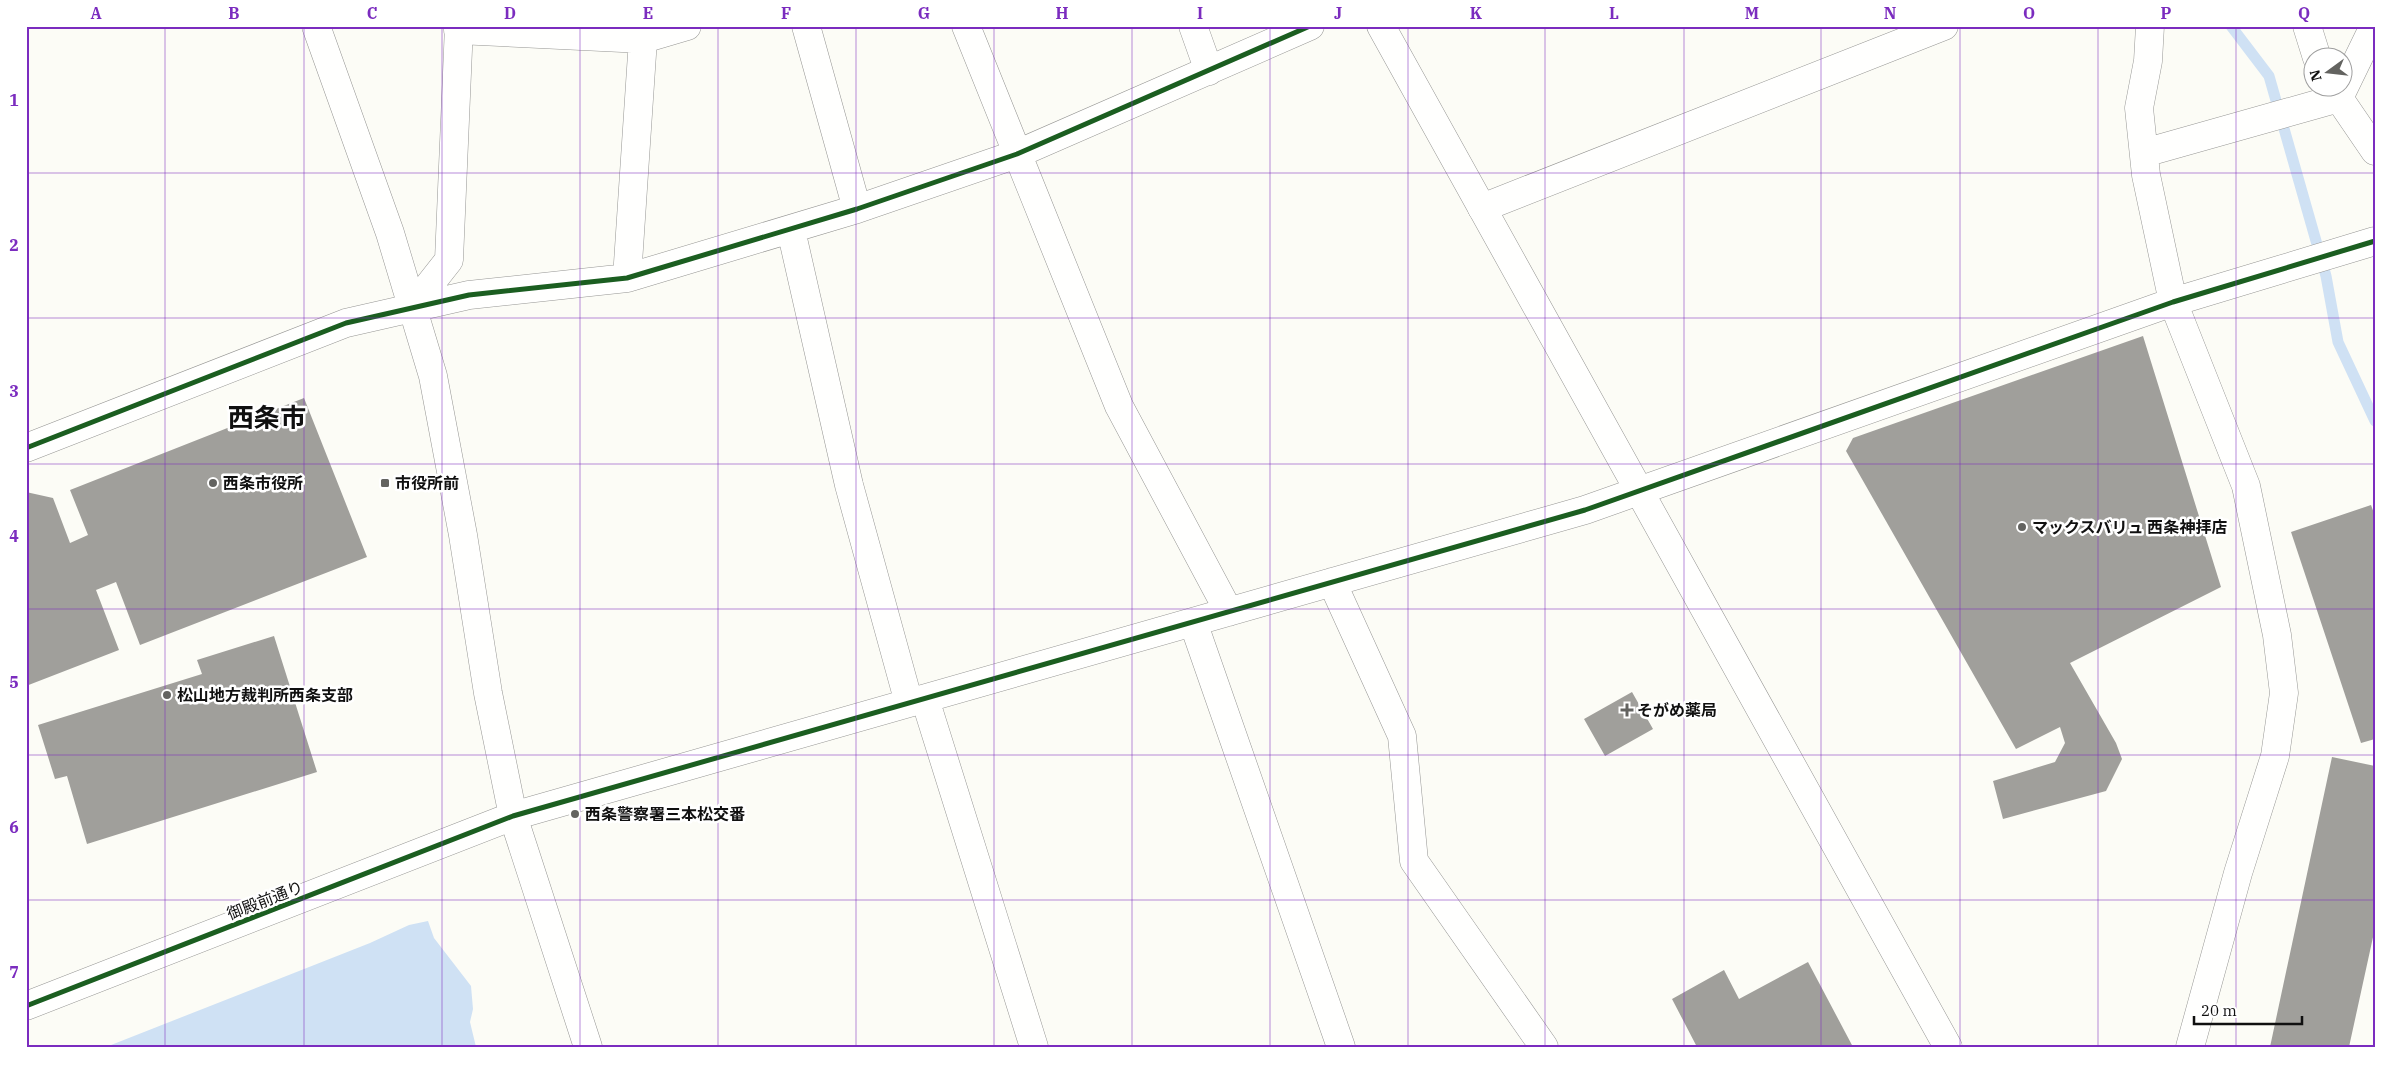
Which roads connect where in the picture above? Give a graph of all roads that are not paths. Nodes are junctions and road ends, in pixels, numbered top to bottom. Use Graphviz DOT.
graph roads {
  1 [pos="316,26"];
  2 [pos="687,26"];
  3 [pos="806,26"];
  4 [pos="966,26"];
  5 [pos="1193,26"];
  6 [pos="1310,26"];
  7 [pos="1381,26"];
  8 [pos="1944,26"];
  9 [pos="2150,26"];
  10 [pos="2307,26"];
  11 [pos="2374,26"];
  12 [pos="459,28"];
  13 [pos="643,39"];
  14 [pos="2315,48"];
  15 [pos="2354,61"];
  16 [pos="1209,70"];
  17 [pos="2320,98"];
  18 [pos="2339,98"];
  19 [pos="2375,151"];
  20 [pos="1017,154"];
  21 [pos="2144,154"];
  22 [pos="1482,208"];
  23 [pos="856,209"];
  24 [pos="791,230"];
  25 [pos="2375,242"];
  26 [pos="627,278"];
  27 [pos="2173,302"];
  28 [pos="412,307"];
  29 [pos="26,448"];
  30 [pos="1639,492"];
  31 [pos="1332,582"];
  32 [pos="1229,612"];
  33 [pos="1193,622"];
  34 [pos="917,701"];
  35 [pos="512,816"];
  36 [pos="26,1006"];
  37 [pos="588,1047"];
  38 [pos="1034,1047"];
  39 [pos="1341,1047"];
  40 [pos="1544,1047"];
  41 [pos="1948,1047"];
  42 [pos="2190,1047"];
  1 -- 28 [label="street"];
  2 -- 13 [label="street"];
  3 -- 23 [label="street"];
  4 -- 20 [label="street"];
  5 -- 16 [label="street"];
  6 -- 16 [label="street"];
  7 -- 22 [label="street"];
  8 -- 22 [label="street"];
  9 -- 21 [label="street"];
  10 -- 14 [label="street"];
  11 -- 15 [label="street"];
  12 -- 13 [label="street"];
  12 -- 28 [label="street"];
  13 -- 26 [label="street"];
  16 -- 20 [label="street"];
  17 -- 21 [label="street"];
  18 -- 19 [label="street"];
  20 -- 23 [label="street"];
  20 -- 32 [label="street"];
  21 -- 27 [label="street"];
  22 -- 30 [label="street"];
  23 -- 24 [label="street"];
  24 -- 26 [label="street"];
  24 -- 34 [label="street"];
  25 -- 27 [label="street, 御殿前通り"];
  26 -- 28 [label="street"];
  27 -- 30 [label="street, 御殿前通り"];
  27 -- 42 [label="street"];
  28 -- 29 [label="street"];
  28 -- 35 [label="street"];
  30 -- 31 [label="street, 御殿前通り"];
  30 -- 41 [label="street"];
  31 -- 32 [label="street, 御殿前通り"];
  31 -- 40 [label="street"];
  32 -- 33 [label="street, 御殿前通り"];
  33 -- 34 [label="street, 御殿前通り"];
  33 -- 39 [label="street"];
  34 -- 35 [label="street, 御殿前通り"];
  34 -- 38 [label="street"];
  35 -- 36 [label="street, 御殿前通り"];
  35 -- 37 [label="street"];
}
